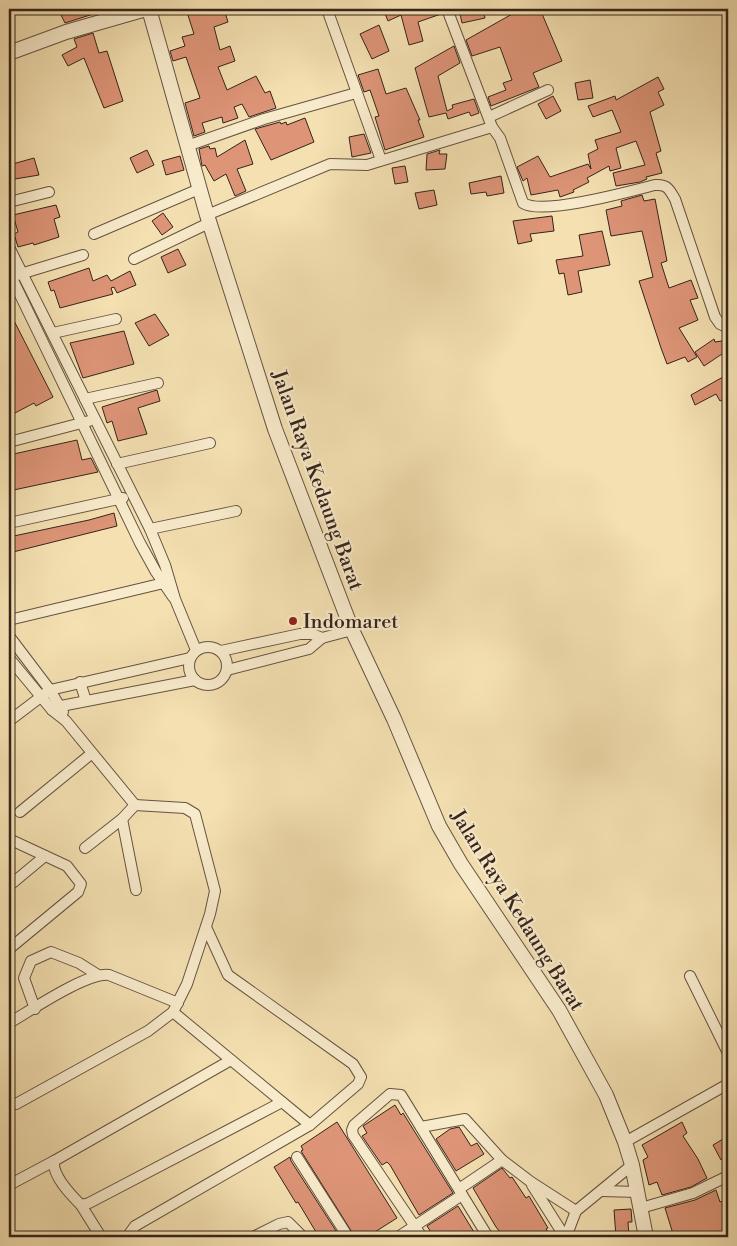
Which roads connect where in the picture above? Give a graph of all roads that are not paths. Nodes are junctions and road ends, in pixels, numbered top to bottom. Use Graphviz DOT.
graph roads {
  1 [pos="147,9"];
  2 [pos="327,9"];
  3 [pos="447,9"];
  4 [pos="9,53"];
  5 [pos="548,90"];
  6 [pos="356,93"];
  7 [pos="489,116"];
  8 [pos="492,127"];
  9 [pos="187,146"];
  10 [pos="381,160"];
  11 [pos="199,189"];
  12 [pos="49,192"];
  13 [pos="9,202"];
  14 [pos="208,219"];
  15 [pos="94,234"];
  16 [pos="9,247"];
  17 [pos="83,255"];
  18 [pos="134,259"];
  19 [pos="22,273"];
  20 [pos="10,274"];
  21 [pos="116,319"];
  22 [pos="728,328"];
  23 [pos="53,333"];
  24 [pos="158,383"];
  25 [pos="85,399"];
  26 [pos="94,419"];
  27 [pos="83,423"];
  28 [pos="10,440"];
  29 [pos="210,443"];
  30 [pos="117,464"];
  31 [pos="131,495"];
  32 [pos="119,499"];
  33 [pos="236,511"];
  34 [pos="9,523"];
  35 [pos="150,529"];
  36 [pos="167,582"];
  37 [pos="9,620"];
  38 [pos="352,630"];
  39 [pos="9,636"];
  40 [pos="322,638"];
  41 [pos="221,651"];
  42 [pos="194,654"];
  43 [pos="9,658"];
  44 [pos="227,670"];
  45 [pos="195,680"];
  46 [pos="80,682"];
  47 [pos="50,690"];
  48 [pos="40,696"];
  49 [pos="86,701"];
  50 [pos="56,708"];
  51 [pos="9,721"];
  52 [pos="91,754"];
  53 [pos="135,805"];
  54 [pos="20,812"];
  55 [pos="122,819"];
  56 [pos="9,839"];
  57 [pos="85,848"];
  58 [pos="45,856"];
  59 [pos="9,886"];
  60 [pos="136,890"];
  61 [pos="206,927"];
  62 [pos="9,949"];
  63 [pos="98,975"];
  64 [pos="690,976"];
  65 [pos="178,1002"];
  66 [pos="35,1009"];
  67 [pos="173,1012"];
  68 [pos="9,1024"];
  69 [pos="728,1053"];
  70 [pos="231,1060"];
  71 [pos="728,1084"];
  72 [pos="9,1102"];
  73 [pos="282,1102"];
  74 [pos="310,1125"];
  75 [pos="421,1127"];
  76 [pos="625,1142"];
  77 [pos="297,1157"];
  78 [pos="502,1160"];
  79 [pos="54,1162"];
  80 [pos="632,1165"];
  81 [pos="728,1176"];
  82 [pos="531,1182"];
  83 [pos="9,1185"];
  84 [pos="602,1191"];
  85 [pos="461,1192"];
  86 [pos="638,1192"];
  87 [pos="81,1205"];
  88 [pos="641,1208"];
  89 [pos="576,1211"];
  90 [pos="416,1226"];
  91 [pos="101,1237"];
  92 [pos="127,1237"];
  93 [pos="253,1237"];
  94 [pos="303,1237"];
  95 [pos="348,1237"];
  96 [pos="398,1237"];
  97 [pos="422,1237"];
  98 [pos="488,1237"];
  99 [pos="566,1237"];
  100 [pos="646,1237"];
  1 -- 4 [label="street"];
  1 -- 9 [label="street, Jalan Raya Kedaung Barat"];
  2 -- 6 [label="street"];
  3 -- 7 [label="street"];
  5 -- 7 [label="street"];
  6 -- 9 [label="street"];
  6 -- 10 [label="street"];
  7 -- 8 [label="street"];
  8 -- 10 [label="street"];
  8 -- 22 [label="street"];
  9 -- 11 [label="street, Jalan Raya Kedaung Barat"];
  10 -- 14 [label="street"];
  11 -- 14 [label="street, Jalan Raya Kedaung Barat"];
  11 -- 15 [label="street"];
  12 -- 13 [label="street"];
  14 -- 18 [label="street"];
  14 -- 38 [label="street, Jalan Raya Kedaung Barat"];
  16 -- 19 [label="street"];
  17 -- 19 [label="street"];
  19 -- 20 [label="street"];
  19 -- 23 [label="street"];
  20 -- 27 [label="street"];
  21 -- 23 [label="street"];
  23 -- 25 [label="street"];
  24 -- 25 [label="street"];
  25 -- 26 [label="street"];
  26 -- 27 [label="street"];
  26 -- 30 [label="street"];
  27 -- 28 [label="street"];
  27 -- 32 [label="street"];
  29 -- 30 [label="street"];
  30 -- 31 [label="street"];
  31 -- 32 [label="street"];
  31 -- 35 [label="street"];
  32 -- 34 [label="street"];
  32 -- 36 [label="street"];
  33 -- 35 [label="street"];
  35 -- 36 [label="street"];
  36 -- 37 [label="street"];
  36 -- 42 [label="street"];
  38 -- 40 [label="street"];
  38 -- 76 [label="street, Jalan Raya Kedaung Barat"];
  39 -- 47 [label="street"];
  40 -- 41 [label="street"];
  40 -- 44 [label="street"];
  41 -- 42 [label="street"];
  41 -- 44 [label="street"];
  42 -- 45 [label="street"];
  42 -- 46 [label="street"];
  43 -- 48 [label="street"];
  44 -- 45 [label="street"];
  45 -- 49 [label="street"];
  46 -- 47 [label="street"];
  46 -- 49 [label="street"];
  47 -- 48 [label="street"];
  47 -- 50 [label="street"];
  48 -- 50 [label="street"];
  48 -- 51 [label="street"];
  49 -- 50 [label="street"];
  50 -- 52 [label="street"];
  52 -- 53 [label="street"];
  52 -- 54 [label="street"];
  53 -- 55 [label="street"];
  53 -- 61 [label="street"];
  55 -- 57 [label="street"];
  55 -- 60 [label="street"];
  56 -- 58 [label="street"];
  58 -- 59 [label="street"];
  58 -- 62 [label="street"];
  61 -- 65 [label="street"];
  61 -- 74 [label="street"];
  63 -- 65 [label="street"];
  63 -- 66 [label="street"];
  63 -- 66 [label="street"];
  64 -- 69 [label="street"];
  65 -- 67 [label="street"];
  66 -- 68 [label="street"];
  67 -- 70 [label="street"];
  67 -- 72 [label="street"];
  70 -- 73 [label="street"];
  70 -- 79 [label="street"];
  71 -- 76 [label="street"];
  73 -- 74 [label="street"];
  73 -- 87 [label="street"];
  74 -- 92 [label="street"];
  75 -- 78 [label="street"];
  75 -- 85 [label="street"];
  75 -- 90 [label="street"];
  76 -- 80 [label="street, Jalan Raya Kedaung Barat"];
  77 -- 95 [label="street"];
  78 -- 82 [label="street"];
  78 -- 85 [label="street"];
  79 -- 83 [label="street"];
  79 -- 87 [label="street"];
  80 -- 84 [label="street"];
  80 -- 86 [label="street, Jalan Raya Kedaung Barat"];
  81 -- 88 [label="street"];
  82 -- 89 [label="street"];
  82 -- 99 [label="street"];
  84 -- 86 [label="street"];
  84 -- 89 [label="street"];
  85 -- 90 [label="street"];
  85 -- 98 [label="street"];
  86 -- 88 [label="street, Jalan Raya Kedaung Barat"];
  87 -- 91 [label="street"];
  88 -- 100 [label="street, Jalan Raya Kedaung Barat"];
  89 -- 99 [label="street"];
  90 -- 96 [label="street"];
  90 -- 97 [label="street"];
  93 -- 94 [label="street"];
}
